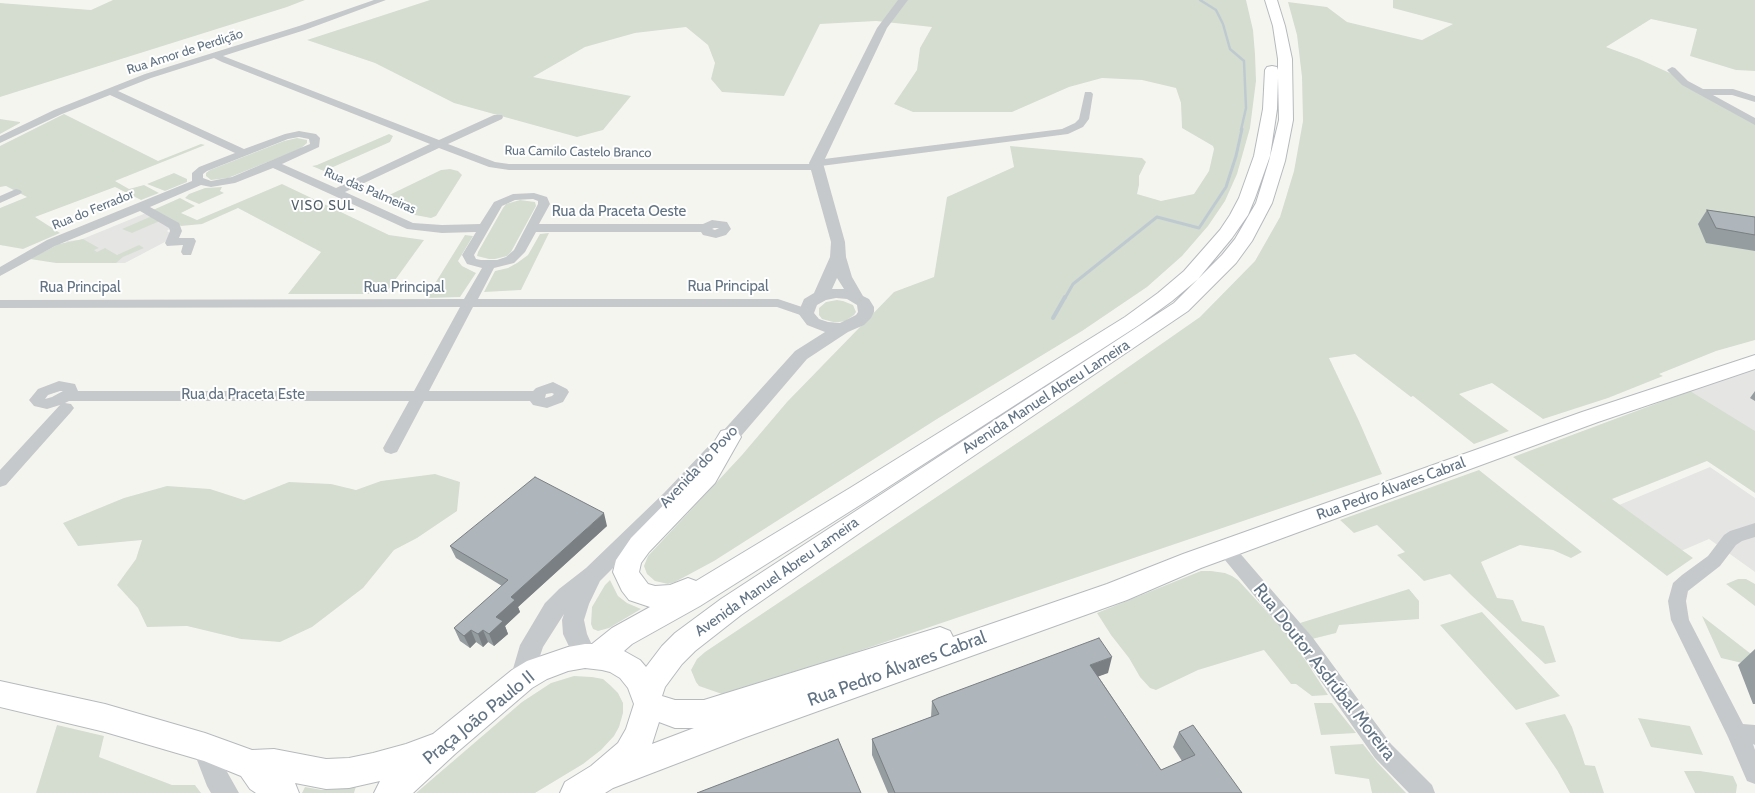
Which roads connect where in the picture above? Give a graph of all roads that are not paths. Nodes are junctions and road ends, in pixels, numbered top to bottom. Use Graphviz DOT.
graph roads {
  1 [pos="382,0"];
  2 [pos="903,0"];
  3 [pos="1259,0"];
  4 [pos="1271,0"];
  5 [pos="217,56"];
  6 [pos="1672,70"];
  7 [pos="110,91"];
  8 [pos="1700,92"];
  9 [pos="1088,94"];
  10 [pos="1755,101"];
  11 [pos="1720,104"];
  12 [pos="498,117"];
  13 [pos="1755,122"];
  14 [pos="0,140"];
  15 [pos="439,144"];
  16 [pos="244,153"];
  17 [pos="273,164"];
  18 [pos="816,165"];
  19 [pos="200,182"];
  20 [pos="16,192"];
  21 [pos="336,192"];
  22 [pos="0,200"];
  23 [pos="140,206"];
  24 [pos="483,228"];
  25 [pos="532,228"];
  26 [pos="706,228"];
  27 [pos="186,252"];
  28 [pos="838,256"];
  29 [pos="490,264"];
  30 [pos="0,272"];
  31 [pos="857,298"];
  32 [pos="0,304"];
  33 [pos="467,304"];
  34 [pos="812,307"];
  35 [pos="842,328"];
  36 [pos="1751,354"];
  37 [pos="800,355"];
  38 [pos="420,395"];
  39 [pos="537,396"];
  40 [pos="1590,417"];
  41 [pos="729,437"];
  42 [pos="391,448"];
  43 [pos="0,481"];
  44 [pos="828,513"];
  45 [pos="1755,530"];
  46 [pos="1226,549"];
  47 [pos="1192,561"];
  48 [pos="594,574"];
  49 [pos="591,656"];
  50 [pos="522,679"];
  51 [pos="0,694"];
  52 [pos="648,701"];
  53 [pos="1746,734"];
  54 [pos="444,744"];
  55 [pos="205,747"];
  56 [pos="252,765"];
  57 [pos="1755,774"];
  58 [pos="589,785"];
  59 [pos="226,793"];
  60 [pos="283,793"];
  61 [pos="390,793"];
  62 [pos="1424,793"];
  1 -- 5 [label="street, Rua Amor de Perdição"];
  2 -- 18 [label="street"];
  3 -- 44 [label="main road, Avenida Manuel Abreu Lameira"];
  4 -- 52 [label="main road, Avenida Manuel Abreu Lameira"];
  5 -- 7 [label="street, Rua Amor de Perdição"];
  5 -- 15 [label="street, Rua Camilo Castelo Branco"];
  6 -- 8 [label="street"];
  7 -- 14 [label="street, Rua Amor de Perdição"];
  7 -- 16 [label="street"];
  8 -- 10 [label="street"];
  8 -- 11 [label="street"];
  9 -- 18 [label="street, Rua Camilo Castelo Branco"];
  10 -- 11 [label="street"];
  11 -- 13 [label="street"];
  12 -- 15 [label="street"];
  15 -- 18 [label="street, Rua Camilo Castelo Branco"];
  15 -- 21 [label="street"];
  16 -- 17 [label="street"];
  16 -- 19 [label="street"];
  17 -- 19 [label="street"];
  17 -- 21 [label="street, Rua das Palmeiras"];
  18 -- 28 [label="street, Avenida do Povo"];
  19 -- 23 [label="street, Rua do Ferrador"];
  20 -- 22 [label="street"];
  21 -- 24 [label="street, Rua das Palmeiras"];
  23 -- 27 [label="street"];
  23 -- 30 [label="street, Rua do Ferrador"];
  24 -- 25 [label="street"];
  24 -- 29 [label="street"];
  25 -- 26 [label="street, Rua da Praceta Oeste"];
  25 -- 29 [label="street"];
  28 -- 31 [label="street, Avenida do Povo"];
  28 -- 34 [label="street, Avenida do Povo"];
  29 -- 33 [label="street"];
  31 -- 34 [label="street"];
  31 -- 35 [label="street, Avenida do Povo"];
  32 -- 33 [label="street, Rua Principal"];
  33 -- 34 [label="street, Rua Principal"];
  33 -- 38 [label="street"];
  34 -- 35 [label="street, Avenida do Povo"];
  34 -- 37 [label="street, Avenida do Povo"];
  35 -- 37 [label="street, Avenida do Povo"];
  36 -- 40 [label="main road, Rua Pedro Álvares Cabral"];
  36 -- 40 [label="main road, Rua Pedro Álvares Cabral"];
  37 -- 41 [label="street, Avenida do Povo"];
  38 -- 39 [label="street, Rua da Praceta Este"];
  38 -- 42 [label="street"];
  38 -- 43 [label="street, Rua da Praceta Este"];
  40 -- 46 [label="main road, Rua Pedro Álvares Cabral"];
  41 -- 44 [label="main road"];
  41 -- 48 [label="street, Avenida do Povo"];
  44 -- 49 [label="main road, Avenida Manuel Abreu Lameira"];
  45 -- 53 [label="street"];
  46 -- 47 [label="main road, Rua Pedro Álvares Cabral"];
  46 -- 62 [label="street, Rua Doutor Asdrúbal Moreira"];
  47 -- 52 [label="main road, Rua Pedro Álvares Cabral"];
  47 -- 58 [label="main road, Rua Pedro Álvares Cabral"];
  48 -- 49 [label="street, Avenida do Povo"];
  48 -- 50 [label="street, Avenida do Povo"];
  49 -- 50 [label="main road, Praça João Paulo II"];
  49 -- 52 [label="main road, Praça João Paulo II"];
  50 -- 54 [label="main road, Praça João Paulo II"];
  51 -- 55 [label="main road"];
  52 -- 58 [label="main road"];
  53 -- 57 [label="street"];
  54 -- 56 [label="main road"];
  54 -- 61 [label="main road, Praça João Paulo II"];
  55 -- 56 [label="main road"];
  55 -- 59 [label="street"];
  56 -- 60 [label="main road"];
}
